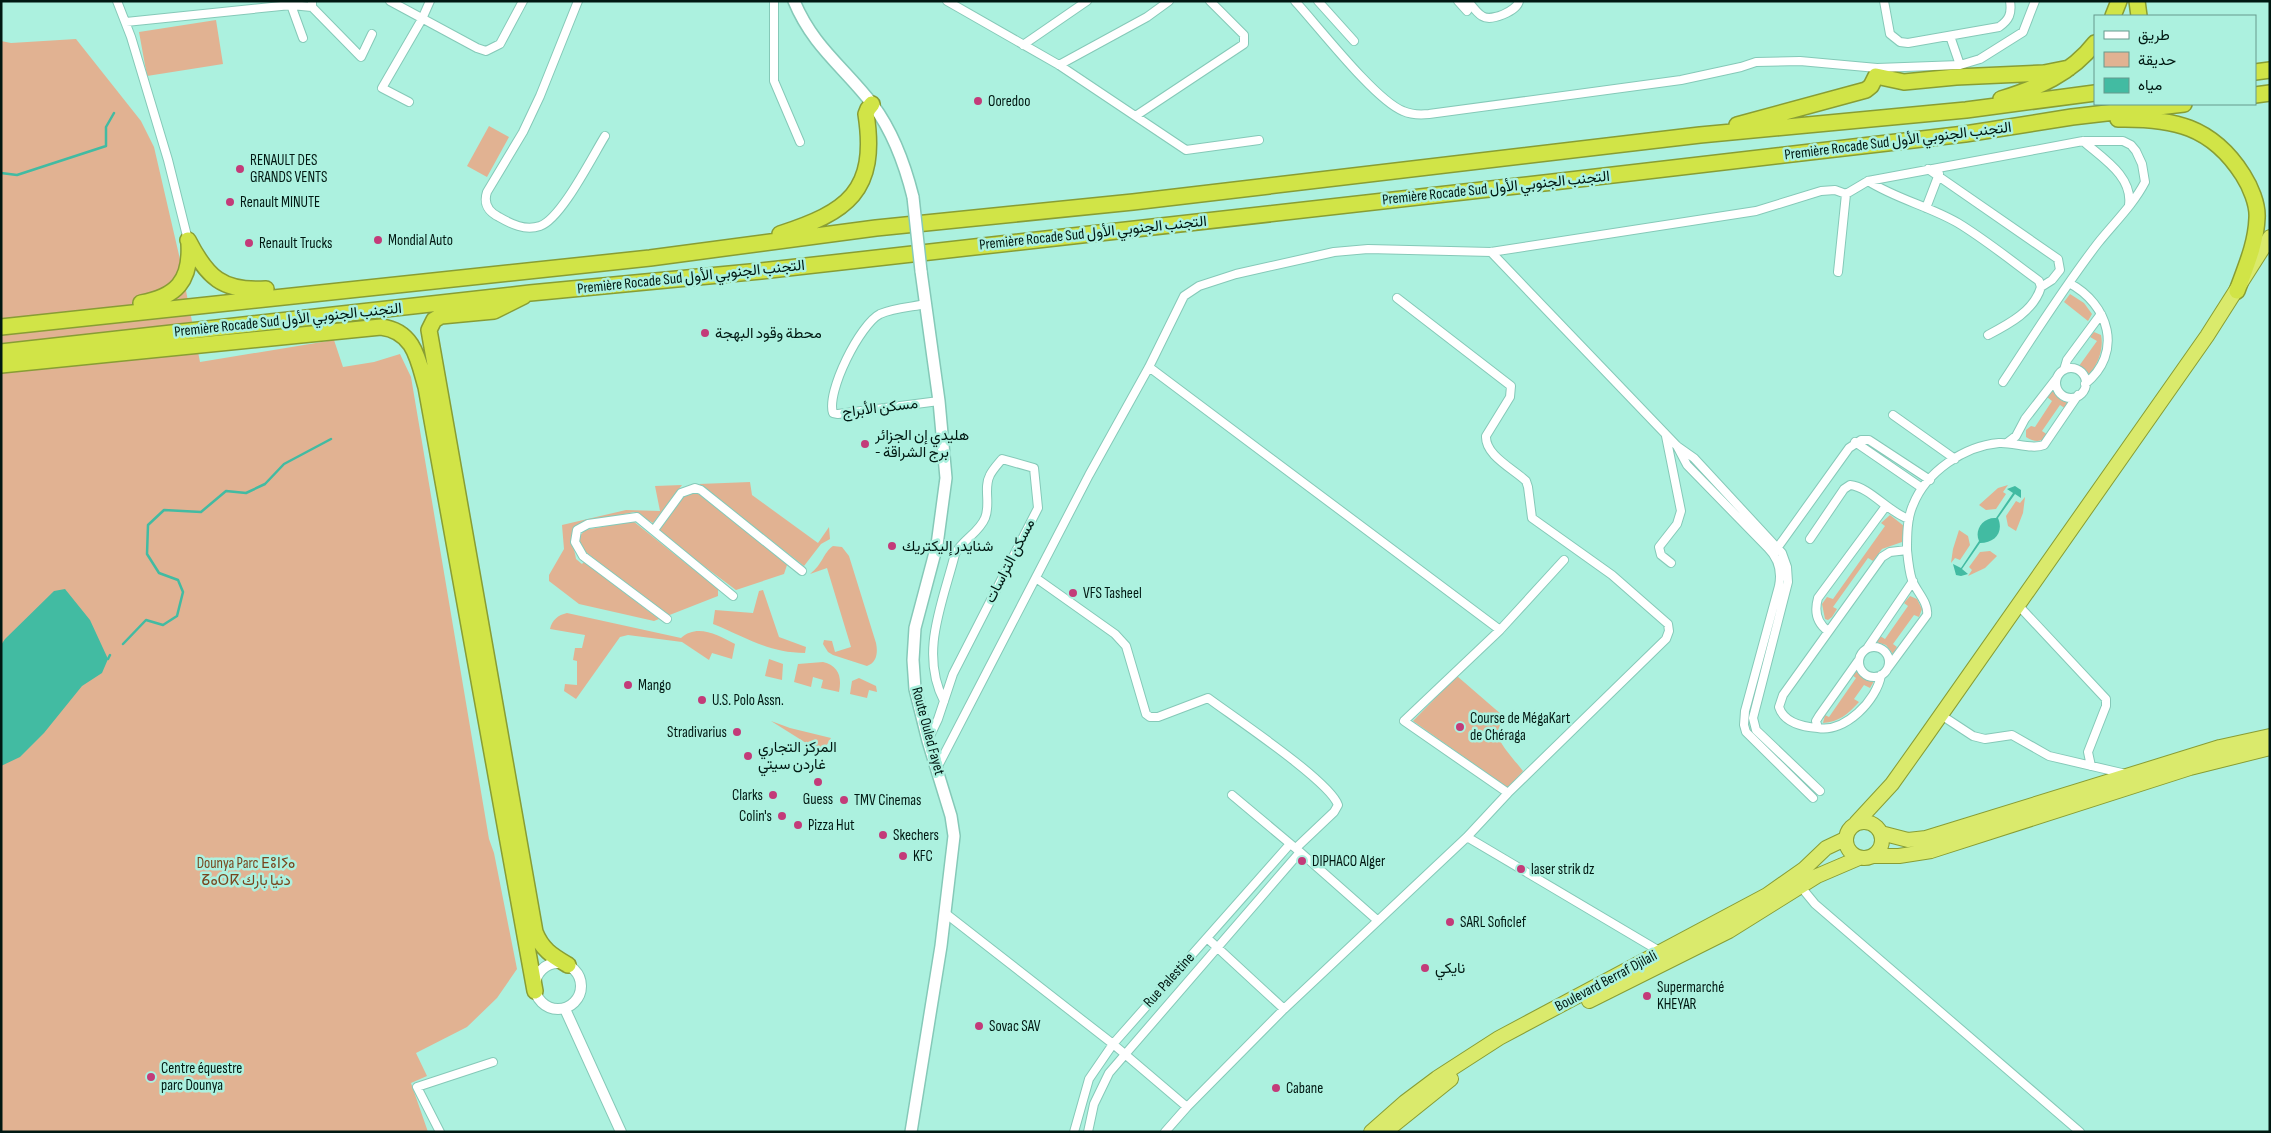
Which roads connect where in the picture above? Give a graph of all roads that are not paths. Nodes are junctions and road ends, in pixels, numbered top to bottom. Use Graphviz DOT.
graph roads {
  1 [pos="116,1"];
  2 [pos="390,1"];
  3 [pos="430,1"];
  4 [pos="523,1"];
  5 [pos="578,1"];
  6 [pos="774,1"];
  7 [pos="794,1"];
  8 [pos="947,1"];
  9 [pos="1087,1"];
  10 [pos="1169,1"];
  11 [pos="1210,1"];
  12 [pos="1295,1"];
  13 [pos="1319,1"];
  14 [pos="1458,1"];
  15 [pos="1468,1"];
  16 [pos="1519,1"];
  17 [pos="1884,1"];
  18 [pos="2010,1"];
  19 [pos="2035,1"];
  20 [pos="2119,1"];
  21 [pos="2137,1"];
  22 [pos="312,4"];
  23 [pos="291,6"];
  24 [pos="1466,11"];
  25 [pos="1305,13"];
  26 [pos="2113,15"];
  27 [pos="2139,15"];
  28 [pos="422,19"];
  29 [pos="126,22"];
  30 [pos="372,34"];
  31 [pos="1950,36"];
  32 [pos="303,38"];
  33 [pos="1354,41"];
  34 [pos="2094,44"];
  35 [pos="1023,45"];
  36 [pos="1059,65"];
  37 [pos="1960,65"];
  38 [pos="2069,68"];
  39 [pos="2270,69"];
  40 [pos="2256,70"];
  41 [pos="1876,72"];
  42 [pos="2094,93"];
  43 [pos="2270,93"];
  44 [pos="2256,95"];
  45 [pos="408,102"];
  46 [pos="872,104"];
  47 [pos="2175,105"];
  48 [pos="1966,110"];
  49 [pos="1136,115"];
  50 [pos="1965,134"];
  51 [pos="1700,135"];
  52 [pos="605,136"];
  53 [pos="1259,140"];
  54 [pos="2083,141"];
  55 [pos="800,142"];
  56 [pos="1928,169"];
  57 [pos="1938,174"];
  58 [pos="1868,181"];
  59 [pos="1846,194"];
  60 [pos="2128,207"];
  61 [pos="1926,208"];
  62 [pos="2270,238"];
  63 [pos="188,240"];
  64 [pos="747,244"];
  65 [pos="1491,252"];
  66 [pos="1838,272"];
  67 [pos="463,277"];
  68 [pos="2069,284"];
  69 [pos="2041,287"];
  70 [pos="2236,291"];
  71 [pos="530,293"];
  72 [pos="1397,298"];
  73 [pos="926,304"];
  74 [pos="2101,314"];
  75 [pos="1,323"];
  76 [pos="1,327"];
  77 [pos="1988,335"];
  78 [pos="1,352"];
  79 [pos="1,365"];
  80 [pos="1149,367"];
  81 [pos="2064,370"];
  82 [pos="2056,379"];
  83 [pos="2003,382"];
  84 [pos="2085,384"];
  85 [pos="2078,395"];
  86 [pos="939,401"];
  87 [pos="1893,414"];
  88 [pos="1666,436"];
  89 [pos="1855,442"];
  90 [pos="2007,443"];
  91 [pos="1676,446"];
  92 [pos="1955,459"];
  93 [pos="1930,480"];
  94 [pos="450,486"];
  95 [pos="1922,488"];
  96 [pos="1886,506"];
  97 [pos="1909,519"];
  98 [pos="654,530"];
  99 [pos="1810,539"];
  100 [pos="1778,547"];
  101 [pos="1907,550"];
  102 [pos="1564,560"];
  103 [pos="1671,563"];
  104 [pos="802,571"];
  105 [pos="1036,578"];
  106 [pos="1913,581"];
  107 [pos="733,596"];
  108 [pos="2018,605"];
  109 [pos="667,618"];
  110 [pos="1500,630"];
  111 [pos="1828,631"];
  112 [pos="1868,647"];
  113 [pos="1858,661"];
  114 [pos="1888,668"];
  115 [pos="1881,675"];
  116 [pos="944,700"];
  117 [pos="1941,715"];
  118 [pos="1818,728"];
  119 [pos="2270,729"];
  120 [pos="2270,736"];
  121 [pos="928,741"];
  122 [pos="2220,747"];
  123 [pos="2270,748"];
  124 [pos="2091,766"];
  125 [pos="937,768"];
  126 [pos="2130,775"];
  127 [pos="1820,792"];
  128 [pos="1508,793"];
  129 [pos="1232,795"];
  130 [pos="1813,798"];
  131 [pos="1856,823"];
  132 [pos="1881,833"];
  133 [pos="1467,837"];
  134 [pos="1845,839"];
  135 [pos="1295,848"];
  136 [pos="1873,856"];
  137 [pos="1859,858"];
  138 [pos="1801,887"];
  139 [pos="945,913"];
  140 [pos="1377,920"];
  141 [pos="1207,938"];
  142 [pos="1217,948"];
  143 [pos="1661,952"];
  144 [pos="568,965"];
  145 [pos="535,991"];
  146 [pos="565,1009"];
  147 [pos="1284,1009"];
  148 [pos="1113,1044"];
  149 [pos="1125,1054"];
  150 [pos="493,1062"];
  151 [pos="1187,1107"];
  152 [pos="440,1132"];
  153 [pos="621,1132"];
  154 [pos="911,1132"];
  155 [pos="1074,1132"];
  156 [pos="1088,1132"];
  157 [pos="1165,1132"];
  158 [pos="1371,1132"];
  159 [pos="1385,1132"];
  160 [pos="2080,1132"];
  1 -- 29 [label="street"];
  2 -- 28 [label="street"];
  3 -- 28 [label="street"];
  4 -- 28 [label="street"];
  5 -- 52 [label="street"];
  6 -- 55 [label="street"];
  7 -- 46 [label="main road, Route Ouled Fayet"];
  8 -- 35 [label="street"];
  9 -- 35 [label="street"];
  10 -- 36 [label="street"];
  11 -- 49 [label="street"];
  12 -- 25 [label="street"];
  13 -- 25 [label="street"];
  13 -- 33 [label="street"];
  14 -- 24 [label="street"];
  15 -- 16 [label="street"];
  17 -- 31 [label="street"];
  18 -- 31 [label="street"];
  19 -- 37 [label="street"];
  20 -- 26 [label="highway"];
  21 -- 27 [label="highway"];
  22 -- 23 [label="street"];
  22 -- 30 [label="street"];
  23 -- 29 [label="street"];
  23 -- 32 [label="street"];
  25 -- 41 [label="street"];
  28 -- 45 [label="street"];
  29 -- 63 [label="street"];
  31 -- 37 [label="street"];
  34 -- 38 [label="highway"];
  35 -- 36 [label="street"];
  36 -- 49 [label="street"];
  37 -- 41 [label="street"];
  38 -- 41 [label="highway"];
  38 -- 48 [label="highway"];
  39 -- 40 [label="highway"];
  41 -- 51 [label="highway"];
  42 -- 48 [label="highway, Première Rocade Sud التجنب الجنوبي الأول"];
  43 -- 44 [label="highway"];
  46 -- 64 [label="highway"];
  46 -- 73 [label="main road, Route Ouled Fayet, bridge"];
  47 -- 50 [label="highway, Première Rocade Sud التجنب الجنوبي الأول"];
  48 -- 51 [label="highway, Première Rocade Sud التجنب الجنوبي الأول"];
  49 -- 53 [label="street"];
  50 -- 70 [label="highway"];
  50 -- 71 [label="highway, Première Rocade Sud التجنب الجنوبي الأول"];
  51 -- 64 [label="highway, Première Rocade Sud التجنب الجنوبي الأول"];
  54 -- 56 [label="street"];
  54 -- 60 [label="street"];
  54 -- 60 [label="street"];
  56 -- 57 [label="street"];
  56 -- 58 [label="street"];
  57 -- 61 [label="street"];
  57 -- 69 [label="street"];
  58 -- 59 [label="street"];
  58 -- 61 [label="street"];
  59 -- 65 [label="street"];
  59 -- 66 [label="street"];
  60 -- 68 [label="street"];
  61 -- 69 [label="street"];
  62 -- 70 [label="highway"];
  63 -- 67 [label="highway"];
  63 -- 75 [label="highway"];
  64 -- 67 [label="highway, Première Rocade Sud التجنب الجنوبي الأول"];
  65 -- 80 [label="street"];
  65 -- 88 [label="street"];
  67 -- 76 [label="highway, Première Rocade Sud التجنب الجنوبي الأول"];
  68 -- 74 [label="street"];
  68 -- 83 [label="street"];
  69 -- 77 [label="street"];
  70 -- 108 [label="highway"];
  71 -- 78 [label="highway, Première Rocade Sud التجنب الجنوبي الأول"];
  71 -- 94 [label="highway"];
  72 -- 128 [label="street"];
  73 -- 86 [label="main road, Route Ouled Fayet"];
  73 -- 86 [label="street, مسكن الأبراج"];
  74 -- 81 [label="street"];
  74 -- 84 [label="street"];
  79 -- 94 [label="highway"];
  80 -- 105 [label="street"];
  80 -- 110 [label="street"];
  81 -- 82 [label="street"];
  81 -- 84 [label="street"];
  82 -- 85 [label="street"];
  82 -- 90 [label="street"];
  84 -- 85 [label="street"];
  85 -- 90 [label="street"];
  86 -- 121 [label="main road, Route Ouled Fayet"];
  87 -- 92 [label="street"];
  88 -- 91 [label="street"];
  88 -- 103 [label="street"];
  89 -- 93 [label="street"];
  89 -- 95 [label="street"];
  89 -- 100 [label="street"];
  90 -- 92 [label="street"];
  91 -- 100 [label="street"];
  91 -- 130 [label="street"];
  92 -- 93 [label="street"];
  93 -- 95 [label="street"];
  94 -- 144 [label="highway"];
  94 -- 145 [label="highway"];
  95 -- 97 [label="street"];
  96 -- 97 [label="street"];
  96 -- 99 [label="street"];
  96 -- 111 [label="street"];
  97 -- 101 [label="street"];
  98 -- 104 [label="street"];
  98 -- 107 [label="street"];
  98 -- 109 [label="street"];
  100 -- 127 [label="street"];
  101 -- 106 [label="street"];
  101 -- 111 [label="street"];
  102 -- 110 [label="street"];
  105 -- 125 [label="street"];
  105 -- 135 [label="street"];
  106 -- 112 [label="street"];
  106 -- 114 [label="street"];
  108 -- 117 [label="highway"];
  108 -- 124 [label="street"];
  110 -- 128 [label="street"];
  111 -- 118 [label="street"];
  112 -- 113 [label="street"];
  112 -- 114 [label="street"];
  113 -- 115 [label="street"];
  113 -- 118 [label="street"];
  114 -- 115 [label="street"];
  115 -- 118 [label="street"];
  116 -- 116 [label="street, مسكن التراسات"];
  116 -- 121 [label="street, مسكن التراسات"];
  117 -- 124 [label="street"];
  117 -- 131 [label="highway"];
  119 -- 122 [label="highway"];
  120 -- 122 [label="highway"];
  121 -- 125 [label="main road, Route Ouled Fayet"];
  122 -- 126 [label="highway"];
  123 -- 136 [label="highway"];
  124 -- 126 [label="street"];
  125 -- 139 [label="main road, Route Ouled Fayet"];
  126 -- 132 [label="highway"];
  128 -- 133 [label="street"];
  129 -- 135 [label="street"];
  131 -- 132 [label="highway"];
  131 -- 134 [label="highway"];
  132 -- 136 [label="highway"];
  133 -- 140 [label="street"];
  133 -- 143 [label="street"];
  134 -- 137 [label="highway"];
  134 -- 143 [label="highway, Boulevard Berraf Djilali"];
  135 -- 140 [label="street"];
  135 -- 141 [label="street, Rue Palestine"];
  135 -- 142 [label="street, Rue Palestine"];
  136 -- 137 [label="highway"];
  137 -- 138 [label="highway, Boulevard Berraf Djilali"];
  138 -- 159 [label="highway, Boulevard Berraf Djilali"];
  138 -- 160 [label="street"];
  139 -- 148 [label="street"];
  139 -- 154 [label="main road, Route Ouled Fayet"];
  140 -- 147 [label="street"];
  141 -- 142 [label="street"];
  141 -- 148 [label="street, Rue Palestine"];
  142 -- 147 [label="street"];
  142 -- 149 [label="street, Rue Palestine"];
  143 -- 158 [label="highway, Boulevard Berraf Djilali"];
  144 -- 145 [label="street"];
  144 -- 146 [label="street"];
  145 -- 146 [label="street"];
  146 -- 153 [label="street"];
  147 -- 151 [label="street"];
  148 -- 149 [label="street"];
  148 -- 155 [label="street, Rue Palestine"];
  149 -- 151 [label="street"];
  149 -- 156 [label="street, Rue Palestine"];
  150 -- 152 [label="street"];
  151 -- 157 [label="street"];
}
